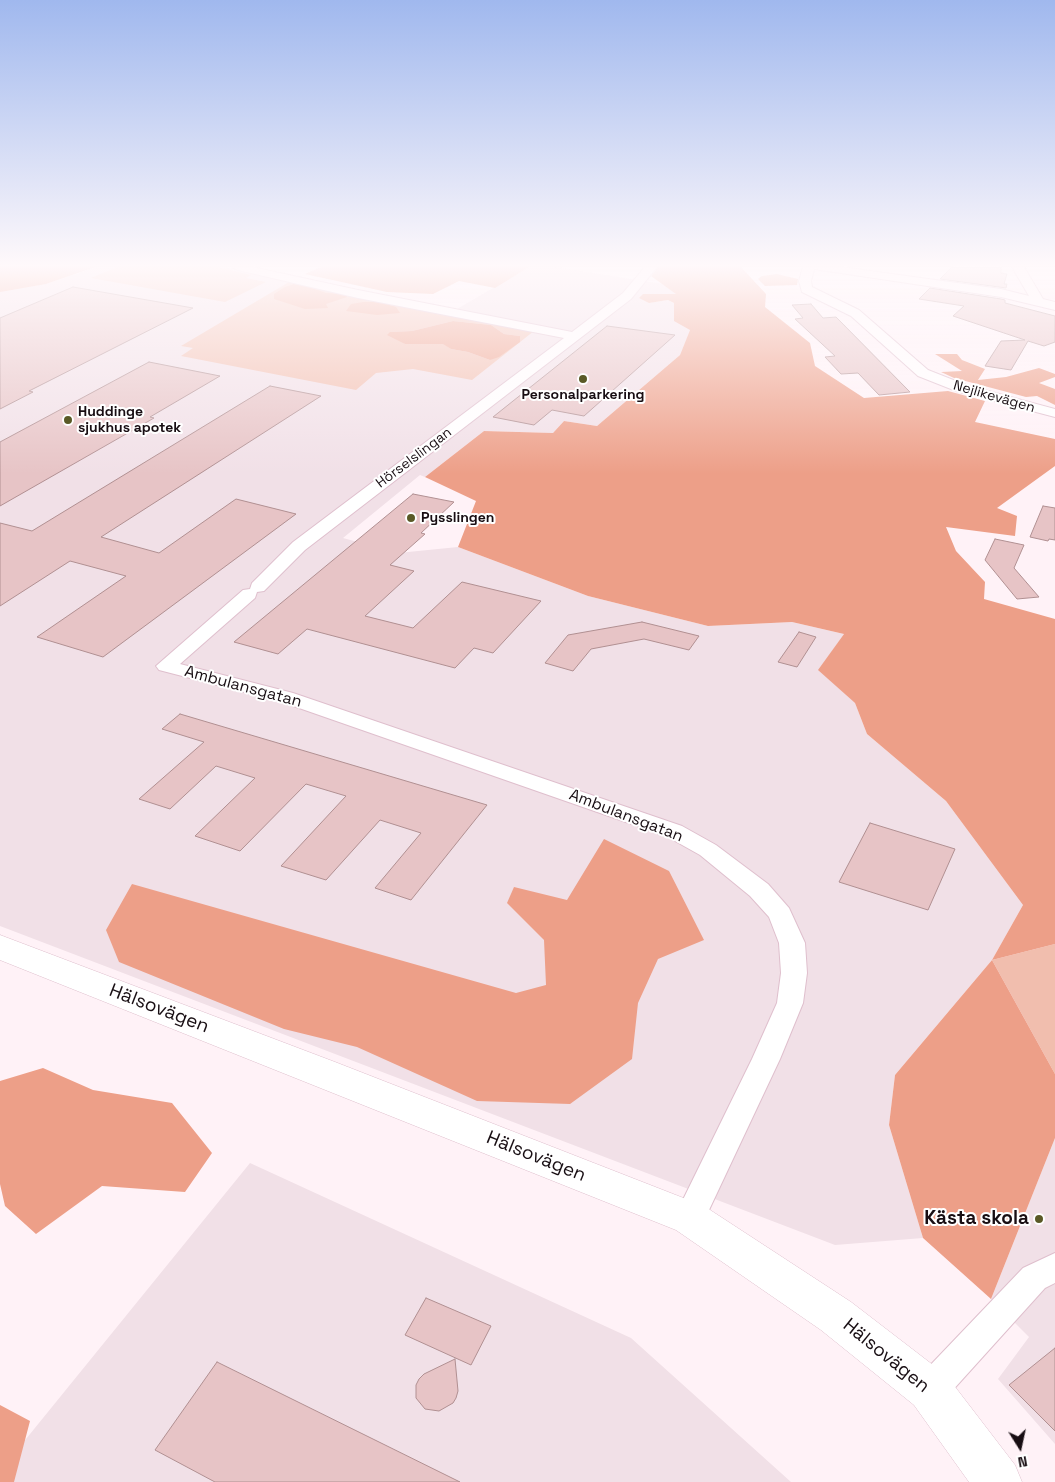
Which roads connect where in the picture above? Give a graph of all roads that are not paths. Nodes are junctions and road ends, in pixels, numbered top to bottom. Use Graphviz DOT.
graph roads {
  1 [pos="575,336"];
  2 [pos="881,336"];
  3 [pos="1055,414"];
  4 [pos="166,666"];
  5 [pos="0,947"];
  6 [pos="690,1218"];
  7 [pos="1055,1267"];
  8 [pos="930,1390"];
  9 [pos="998,1482"];
  1 -- 4 [label="street, Hörselslingan"];
  2 -- 3 [label="street, Nejlikevägen"];
  4 -- 6 [label="street, Ambulansgatan"];
  5 -- 6 [label="street, Hälsovägen"];
  6 -- 8 [label="street, Hälsovägen"];
  7 -- 8 [label="street"];
  8 -- 9 [label="street, Hälsovägen"];
}
